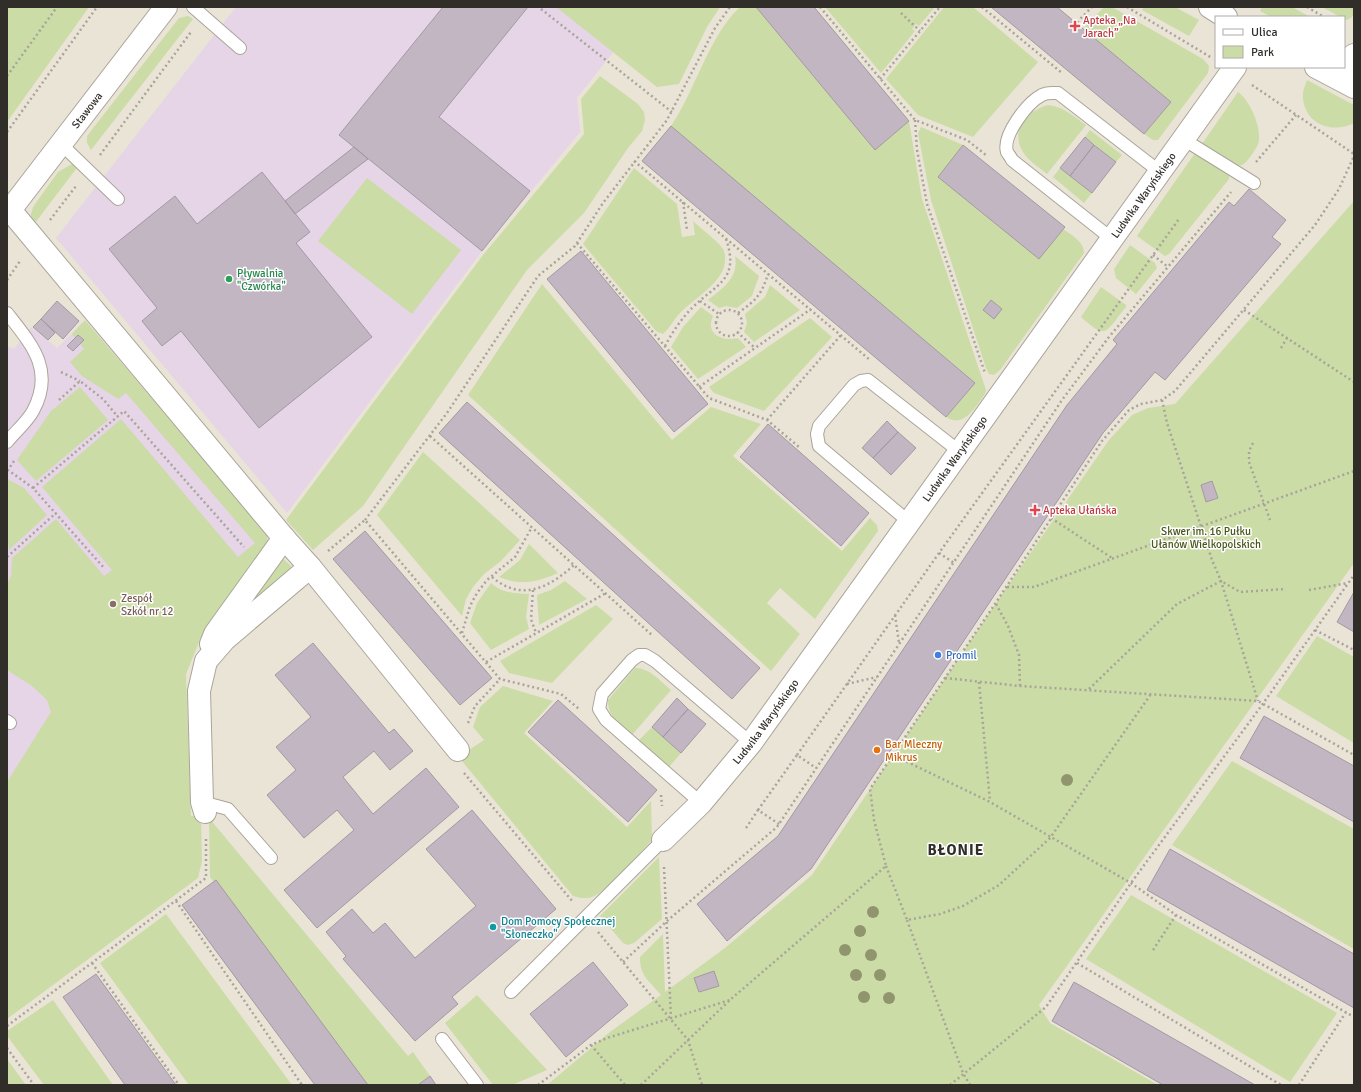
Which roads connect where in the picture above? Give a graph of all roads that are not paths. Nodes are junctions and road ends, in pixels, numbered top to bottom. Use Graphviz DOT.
graph roads {
  1 [pos="166,7"];
  2 [pos="193,7"];
  3 [pos="1210,7"];
  4 [pos="1224,16"];
  5 [pos="240,48"];
  6 [pos="1354,55"];
  7 [pos="1222,68"];
  8 [pos="1318,68"];
  9 [pos="1347,83"];
  10 [pos="1183,139"];
  11 [pos="60,143"];
  12 [pos="1160,172"];
  13 [pos="1249,180"];
  14 [pos="118,199"];
  15 [pos="9,212"];
  16 [pos="1112,239"];
  17 [pos="7,313"];
  18 [pos="7,442"];
  19 [pos="960,452"];
  20 [pos="909,522"];
  21 [pos="284,538"];
  22 [pos="310,567"];
  23 [pos="206,661"];
  24 [pos="751,743"];
  25 [pos="458,750"];
  26 [pos="701,803"];
  27 [pos="203,807"];
  28 [pos="663,840"];
  29 [pos="271,858"];
  30 [pos="511,992"];
  31 [pos="442,1038"];
  32 [pos="478,1085"];
  1 -- 11 [label="street, Stawowa"];
  2 -- 5 [label="lane"];
  3 -- 4 [label="street"];
  6 -- 9 [label="street"];
  7 -- 10 [label="street, Ludwika Waryńskiego"];
  8 -- 9 [label="street"];
  10 -- 12 [label="street, Ludwika Waryńskiego"];
  10 -- 13 [label="lane"];
  11 -- 14 [label="lane"];
  11 -- 15 [label="street, Stawowa"];
  12 -- 16 [label="street, Ludwika Waryńskiego"];
  12 -- 16 [label="lane"];
  15 -- 21 [label="street"];
  16 -- 19 [label="street, Ludwika Waryńskiego"];
  17 -- 18 [label="lane"];
  19 -- 20 [label="street, Ludwika Waryńskiego"];
  19 -- 20 [label="lane"];
  20 -- 24 [label="street, Ludwika Waryńskiego"];
  21 -- 22 [label="street"];
  21 -- 23 [label="street"];
  22 -- 23 [label="street"];
  22 -- 25 [label="street"];
  23 -- 27 [label="street"];
  24 -- 26 [label="street, Ludwika Waryńskiego"];
  24 -- 26 [label="lane"];
  26 -- 28 [label="street, Ludwika Waryńskiego"];
  27 -- 29 [label="lane"];
  28 -- 30 [label="lane"];
  31 -- 32 [label="lane"];
}
